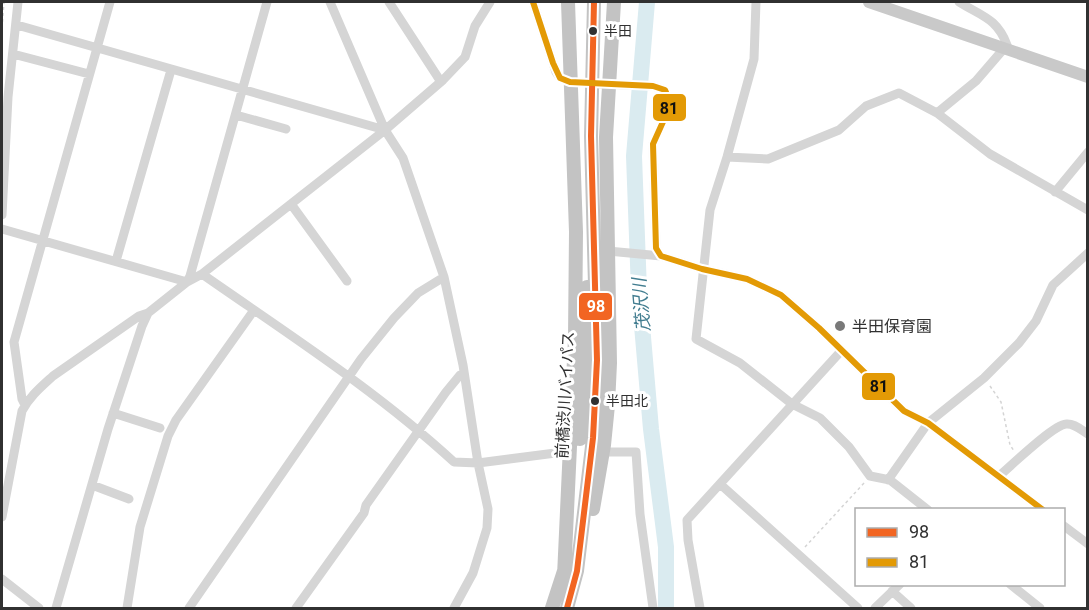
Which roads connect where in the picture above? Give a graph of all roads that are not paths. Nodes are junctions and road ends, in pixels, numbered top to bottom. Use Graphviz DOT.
graph roads {
  1 [pos="18,2"];
  2 [pos="110,2"];
  3 [pos="267,2"];
  4 [pos="330,2"];
  5 [pos="389,2"];
  6 [pos="490,2"];
  7 [pos="533,2"];
  8 [pos="568,2"];
  9 [pos="594,2"];
  10 [pos="614,2"];
  11 [pos="756,2"];
  12 [pos="869,2"];
  13 [pos="959,2"];
  14 [pos="17,25"];
  15 [pos="97,47"];
  16 [pos="1004,48"];
  17 [pos="13,54"];
  18 [pos="171,70"];
  19 [pos="90,74"];
  20 [pos="1088,77"];
  21 [pos="441,82"];
  22 [pos="572,82"];
  23 [pos="610,84"];
  24 [pos="243,89"];
  25 [pos="937,113"];
  26 [pos="237,115"];
  27 [pos="286,129"];
  28 [pos="385,130"];
  29 [pos="1088,152"];
  30 [pos="727,157"];
  31 [pos="1055,192"];
  32 [pos="291,204"];
  33 [pos="1088,210"];
  34 [pos="2,214"];
  35 [pos="2,229"];
  36 [pos="42,240"];
  37 [pos="608,250"];
  38 [pos="1088,254"];
  39 [pos="661,256"];
  40 [pos="116,261"];
  41 [pos="702,269"];
  42 [pos="202,274"];
  43 [pos="444,277"];
  44 [pos="347,281"];
  45 [pos="187,282"];
  46 [pos="254,310"];
  47 [pos="148,313"];
  48 [pos="842,350"];
  49 [pos="464,374"];
  50 [pos="349,377"];
  51 [pos="792,404"];
  52 [pos="25,405"];
  53 [pos="113,413"];
  54 [pos="928,423"];
  55 [pos="160,428"];
  56 [pos="420,431"];
  57 [pos="1088,434"];
  58 [pos="571,451"];
  59 [pos="603,452"];
  60 [pos="478,462"];
  61 [pos="999,476"];
  62 [pos="888,480"];
  63 [pos="92,484"];
  64 [pos="720,484"];
  65 [pos="129,499"];
  66 [pos="926,508"];
  67 [pos="1040,508"];
  68 [pos="2,517"];
  69 [pos="1065,527"];
  70 [pos="1088,544"];
  71 [pos="570,574"];
  72 [pos="2,579"];
  73 [pos="1011,586"];
  74 [pos="896,588"];
  75 [pos="39,609"];
  76 [pos="56,609"];
  77 [pos="127,609"];
  78 [pos="189,609"];
  79 [pos="296,609"];
  80 [pos="454,609"];
  81 [pos="552,609"];
  82 [pos="568,609"];
  83 [pos="653,609"];
  84 [pos="700,609"];
  85 [pos="858,609"];
  86 [pos="875,609"];
  87 [pos="911,609"];
  88 [pos="1040,609"];
  1 -- 14 [label="street"];
  2 -- 15 [label="street"];
  3 -- 24 [label="street"];
  4 -- 28 [label="street"];
  5 -- 21 [label="street"];
  6 -- 21 [label="street"];
  7 -- 22 [label="street"];
  8 -- 22 [label="highway"];
  9 -- 71 [label="highway, 前橋渋川バイパス"];
  10 -- 23 [label="highway"];
  11 -- 30 [label="street"];
  12 -- 16 [label="main road"];
  13 -- 16 [label="street"];
  14 -- 15 [label="street"];
  14 -- 17 [label="street"];
  15 -- 18 [label="street"];
  15 -- 19 [label="street"];
  16 -- 20 [label="main road"];
  16 -- 25 [label="street"];
  17 -- 19 [label="street"];
  17 -- 34 [label="street"];
  18 -- 24 [label="street"];
  18 -- 40 [label="street"];
  19 -- 36 [label="street"];
  21 -- 28 [label="street"];
  22 -- 58 [label="highway"];
  23 -- 37 [label="highway"];
  23 -- 39 [label="street"];
  24 -- 26 [label="street"];
  24 -- 28 [label="street"];
  25 -- 30 [label="street"];
  25 -- 31 [label="street"];
  26 -- 27 [label="street"];
  26 -- 45 [label="street"];
  28 -- 32 [label="street"];
  28 -- 43 [label="street"];
  29 -- 31 [label="street"];
  30 -- 41 [label="street"];
  31 -- 33 [label="street"];
  32 -- 42 [label="street"];
  32 -- 44 [label="street"];
  35 -- 36 [label="street"];
  36 -- 40 [label="street"];
  36 -- 52 [label="street"];
  37 -- 39 [label="street"];
  37 -- 59 [label="highway"];
  38 -- 54 [label="street"];
  39 -- 41 [label="street"];
  40 -- 45 [label="street"];
  41 -- 48 [label="street"];
  41 -- 51 [label="street"];
  42 -- 45 [label="street"];
  42 -- 46 [label="street"];
  43 -- 49 [label="street"];
  43 -- 50 [label="street"];
  45 -- 47 [label="street"];
  46 -- 50 [label="street"];
  46 -- 77 [label="street"];
  47 -- 52 [label="street"];
  47 -- 53 [label="street"];
  48 -- 51 [label="street"];
  48 -- 54 [label="street"];
  49 -- 56 [label="street"];
  49 -- 60 [label="street"];
  50 -- 56 [label="street"];
  50 -- 78 [label="street"];
  51 -- 62 [label="street"];
  51 -- 64 [label="street"];
  52 -- 68 [label="street"];
  53 -- 55 [label="street"];
  53 -- 63 [label="street"];
  54 -- 61 [label="street"];
  54 -- 62 [label="street"];
  56 -- 60 [label="street"];
  56 -- 79 [label="street"];
  57 -- 61 [label="street"];
  58 -- 60 [label="street"];
  58 -- 71 [label="highway"];
  59 -- 71 [label="highway"];
  59 -- 83 [label="street"];
  60 -- 80 [label="street"];
  61 -- 67 [label="street"];
  62 -- 66 [label="street"];
  63 -- 65 [label="street"];
  63 -- 76 [label="street"];
  64 -- 84 [label="street"];
  64 -- 85 [label="street"];
  69 -- 70 [label="street"];
  71 -- 81 [label="highway, 前橋渋川バイパス"];
  71 -- 82 [label="highway, 前橋渋川バイパス"];
  72 -- 75 [label="street"];
  73 -- 88 [label="street"];
  74 -- 86 [label="street"];
  74 -- 87 [label="street"];
}
